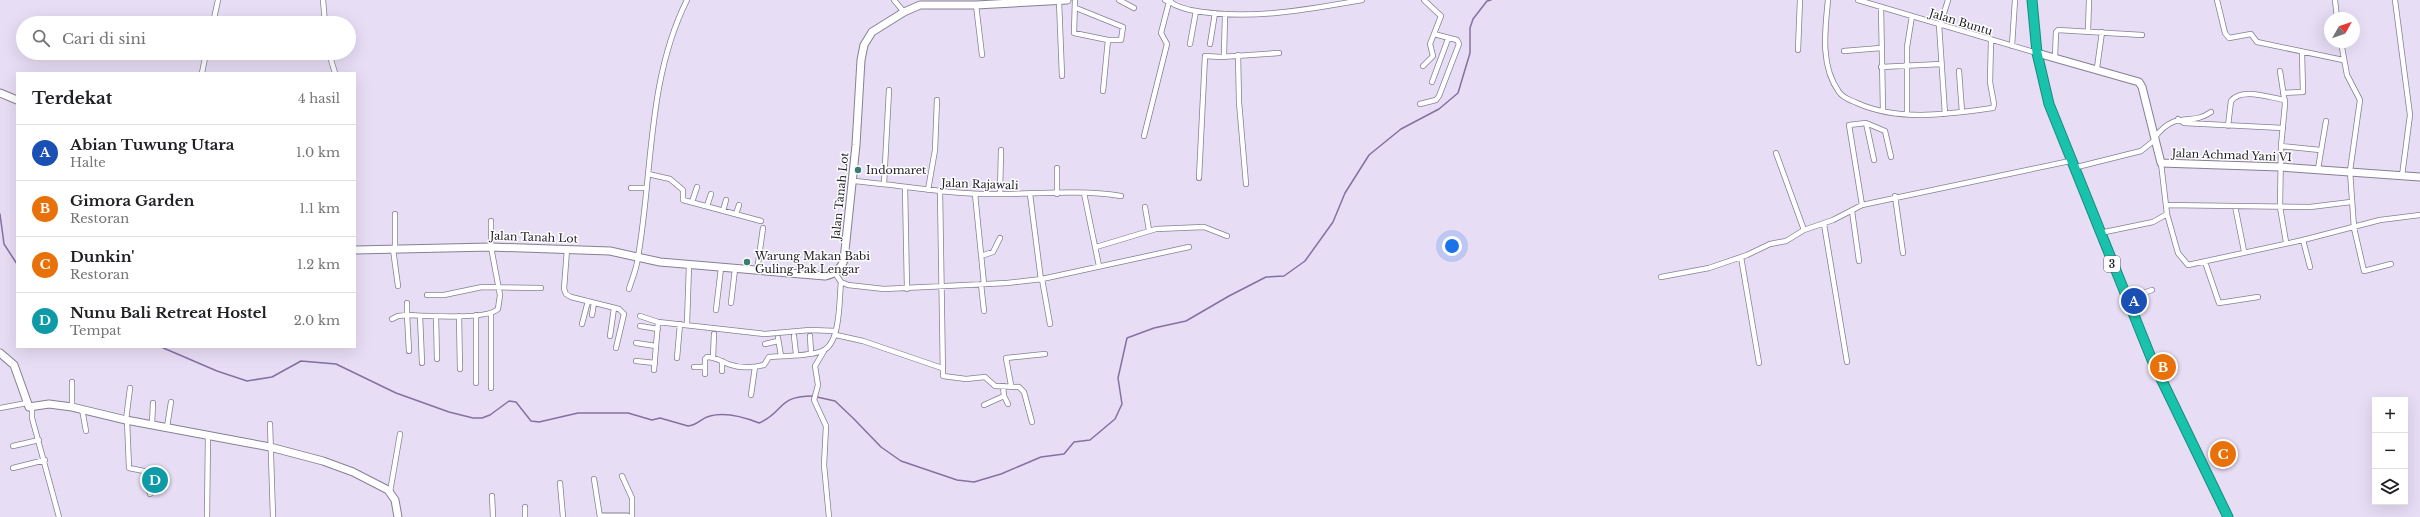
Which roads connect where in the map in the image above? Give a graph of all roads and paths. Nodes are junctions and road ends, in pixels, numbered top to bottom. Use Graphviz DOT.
graph roads {
  1 [pos="218,0"];
  2 [pos="323,0"];
  3 [pos="687,0"];
  4 [pos="894,0"];
  5 [pos="1067,0"];
  6 [pos="1075,0"];
  7 [pos="1119,0"];
  8 [pos="1362,0"];
  9 [pos="1424,0"];
  10 [pos="1800,0"];
  11 [pos="1828,0"];
  12 [pos="1858,0"];
  13 [pos="1948,0"];
  14 [pos="2015,0"];
  15 [pos="2032,0"];
  16 [pos="2089,0"];
  17 [pos="2217,0"];
  18 [pos="2335,0"];
  19 [pos="2395,0"];
  20 [pos="1168,1"];
  21 [pos="938,2"];
  22 [pos="992,2"];
  23 [pos="1059,2"];
  24 [pos="1870,2"];
  25 [pos="976,5"];
  26 [pos="1880,7"];
  27 [pos="1076,8"];
  28 [pos="1134,8"];
  29 [pos="1196,11"];
  30 [pos="904,12"];
  31 [pos="2336,12"];
  32 [pos="1215,13"];
  33 [pos="1225,14"];
  34 [pos="215,16"];
  35 [pos="324,16"];
  36 [pos="1912,16"];
  37 [pos="1940,25"];
  38 [pos="2088,31"];
  39 [pos="2102,32"];
  40 [pos="1434,34"];
  41 [pos="2142,35"];
  42 [pos="1448,39"];
  43 [pos="1108,40"];
  44 [pos="1991,40"];
  45 [pos="1190,44"];
  46 [pos="1210,44"];
  47 [pos="2012,46"];
  48 [pos="1881,48"];
  49 [pos="2342,48"];
  50 [pos="1798,50"];
  51 [pos="1844,51"];
  52 [pos="1279,53"];
  53 [pos="2037,53"];
  54 [pos="2302,53"];
  55 [pos="982,55"];
  56 [pos="1224,55"];
  57 [pos="1238,56"];
  58 [pos="2055,57"];
  59 [pos="205,60"];
  60 [pos="331,60"];
  61 [pos="2343,60"];
  62 [pos="1908,64"];
  63 [pos="1941,64"];
  64 [pos="1423,66"];
  65 [pos="1881,67"];
  66 [pos="2097,68"];
  67 [pos="1959,71"];
  68 [pos="2280,71"];
  69 [pos="202,72"];
  70 [pos="335,72"];
  71 [pos="1062,76"];
  72 [pos="1432,82"];
  73 [pos="889,90"];
  74 [pos="1103,91"];
  75 [pos="0,93"];
  76 [pos="2283,93"];
  77 [pos="16,100"];
  78 [pos="937,100"];
  79 [pos="2285,100"];
  80 [pos="1420,104"];
  81 [pos="1883,111"];
  82 [pos="1962,112"];
  83 [pos="2211,112"];
  84 [pos="1907,113"];
  85 [pos="1945,114"];
  86 [pos="2179,120"];
  87 [pos="2326,121"];
  88 [pos="1866,123"];
  89 [pos="2228,126"];
  90 [pos="2283,128"];
  91 [pos="1144,136"];
  92 [pos="2156,140"];
  93 [pos="2281,146"];
  94 [pos="1002,150"];
  95 [pos="2320,150"];
  96 [pos="1776,153"];
  97 [pos="1891,157"];
  98 [pos="1874,160"];
  99 [pos="2161,163"];
  100 [pos="2072,164"];
  101 [pos="2280,167"];
  102 [pos="1057,168"];
  103 [pos="2318,169"];
  104 [pos="2350,171"];
  105 [pos="648,174"];
  106 [pos="2402,176"];
  107 [pos="2420,177"];
  108 [pos="1199,178"];
  109 [pos="852,181"];
  110 [pos="884,184"];
  111 [pos="1246,184"];
  112 [pos="697,187"];
  113 [pos="904,187"];
  114 [pos="631,188"];
  115 [pos="646,188"];
  116 [pos="928,190"];
  117 [pos="940,191"];
  118 [pos="1084,193"];
  119 [pos="711,194"];
  120 [pos="975,194"];
  121 [pos="1000,194"];
  122 [pos="1030,194"];
  123 [pos="1057,194"];
  124 [pos="1121,196"];
  125 [pos="1895,196"];
  126 [pos="726,200"];
  127 [pos="692,202"];
  128 [pos="2351,202"];
  129 [pos="739,205"];
  130 [pos="1862,205"];
  131 [pos="2166,205"];
  132 [pos="707,206"];
  133 [pos="2235,206"];
  134 [pos="1145,207"];
  135 [pos="2280,207"];
  136 [pos="723,211"];
  137 [pos="1852,211"];
  138 [pos="395,214"];
  139 [pos="736,214"];
  140 [pos="2167,214"];
  141 [pos="2420,215"];
  142 [pos="491,221"];
  143 [pos="761,221"];
  144 [pos="1824,224"];
  145 [pos="763,228"];
  146 [pos="2354,228"];
  147 [pos="1149,230"];
  148 [pos="1804,230"];
  149 [pos="2100,233"];
  150 [pos="1227,236"];
  151 [pos="1000,238"];
  152 [pos="2303,240"];
  153 [pos="2286,242"];
  154 [pos="491,247"];
  155 [pos="1096,247"];
  156 [pos="1189,247"];
  157 [pos="394,249"];
  158 [pos="356,250"];
  159 [pos="567,250"];
  160 [pos="2244,251"];
  161 [pos="1902,253"];
  162 [pos="981,256"];
  163 [pos="1741,257"];
  164 [pos="638,258"];
  165 [pos="1859,261"];
  166 [pos="2205,262"];
  167 [pos="2391,264"];
  168 [pos="690,265"];
  169 [pos="1099,266"];
  170 [pos="2310,267"];
  171 [pos="721,268"];
  172 [pos="735,269"];
  173 [pos="757,271"];
  174 [pos="835,273"];
  175 [pos="1661,277"];
  176 [pos="1042,280"];
  177 [pos="841,282"];
  178 [pos="983,284"];
  179 [pos="398,286"];
  180 [pos="497,287"];
  181 [pos="941,287"];
  182 [pos="542,288"];
  183 [pos="629,289"];
  184 [pos="907,289"];
  185 [pos="2152,290"];
  186 [pos="427,295"];
  187 [pos="2258,297"];
  188 [pos="2126,299"];
  189 [pos="588,301"];
  190 [pos="407,303"];
  191 [pos="594,303"];
  192 [pos="731,303"];
  193 [pos="614,308"];
  194 [pos="716,310"];
  195 [pos="984,311"];
  196 [pos="476,314"];
  197 [pos="491,314"];
  198 [pos="407,315"];
  199 [pos="592,315"];
  200 [pos="420,316"];
  201 [pos="459,316"];
  202 [pos="640,316"];
  203 [pos="436,317"];
  204 [pos="392,320"];
  205 [pos="658,322"];
  206 [pos="582,324"];
  207 [pos="680,324"];
  208 [pos="686,324"];
  209 [pos="1050,324"];
  210 [pos="640,326"];
  211 [pos="658,329"];
  212 [pos="836,333"];
  213 [pos="714,334"];
  214 [pos="610,336"];
  215 [pos="794,336"];
  216 [pos="810,336"];
  217 [pos="636,343"];
  218 [pos="765,344"];
  219 [pos="656,346"];
  220 [pos="616,348"];
  221 [pos="824,351"];
  222 [pos="409,352"];
  223 [pos="0,353"];
  224 [pos="812,353"];
  225 [pos="796,354"];
  226 [pos="1045,354"];
  227 [pos="781,356"];
  228 [pos="713,357"];
  229 [pos="678,358"];
  230 [pos="438,359"];
  231 [pos="636,361"];
  232 [pos="722,361"];
  233 [pos="1847,362"];
  234 [pos="422,363"];
  235 [pos="655,363"];
  236 [pos="1759,364"];
  237 [pos="694,367"];
  238 [pos="704,367"];
  239 [pos="755,367"];
  240 [pos="942,368"];
  241 [pos="460,369"];
  242 [pos="654,370"];
  243 [pos="722,371"];
  244 [pos="706,374"];
  245 [pos="72,382"];
  246 [pos="476,383"];
  247 [pos="1011,385"];
  248 [pos="1003,386"];
  249 [pos="130,388"];
  250 [pos="491,388"];
  251 [pos="751,395"];
  252 [pos="1004,396"];
  253 [pos="170,402"];
  254 [pos="153,403"];
  255 [pos="984,404"];
  256 [pos="1008,404"];
  257 [pos="29,405"];
  258 [pos="72,407"];
  259 [pos="0,408"];
  260 [pos="82,409"];
  261 [pos="127,420"];
  262 [pos="1032,422"];
  263 [pos="152,424"];
  264 [pos="270,424"];
  265 [pos="168,427"];
  266 [pos="86,431"];
  267 [pos="400,434"];
  268 [pos="208,436"];
  269 [pos="39,440"];
  270 [pos="13,446"];
  271 [pos="270,449"];
  272 [pos="45,460"];
  273 [pos="13,468"];
  274 [pos="622,476"];
  275 [pos="594,479"];
  276 [pos="560,483"];
  277 [pos="390,492"];
  278 [pos="150,494"];
  279 [pos="492,496"];
  280 [pos="525,507"];
  281 [pos="59,517"];
  282 [pos="207,517"];
  283 [pos="273,517"];
  284 [pos="398,517"];
  285 [pos="493,517"];
  286 [pos="525,517"];
  287 [pos="563,517"];
  288 [pos="601,517"];
  289 [pos="627,517"];
  290 [pos="632,517"];
  291 [pos="829,517"];
  292 [pos="2228,517"];
  1 -- 34 [label="street"];
  2 -- 35 [label="street"];
  3 -- 105 [label="street"];
  4 -- 30 [label="street"];
  5 -- 23 [label="main road, Jalan Tanah Lot"];
  6 -- 27 [label="street"];
  7 -- 28 [label="street"];
  8 -- 33 [label="street"];
  9 -- 40 [label="street"];
  10 -- 50 [label="street"];
  11 -- 81 [label="street"];
  12 -- 24 [label="street, Jalan Buntu"];
  13 -- 37 [label="street"];
  14 -- 47 [label="street"];
  15 -- 53 [label="highway, 3"];
  16 -- 38 [label="street"];
  17 -- 54 [label="street"];
  18 -- 31 [label="street"];
  19 -- 106 [label="street"];
  20 -- 29 [label="street"];
  20 -- 91 [label="street"];
  21 -- 25 [label="main road, Jalan Tanah Lot"];
  21 -- 30 [label="main road, Jalan Tanah Lot"];
  22 -- 23 [label="main road, Jalan Tanah Lot"];
  22 -- 25 [label="main road, Jalan Tanah Lot"];
  23 -- 71 [label="street"];
  24 -- 26 [label="street, Jalan Buntu"];
  25 -- 55 [label="street"];
  26 -- 36 [label="street, Jalan Buntu"];
  26 -- 48 [label="street"];
  27 -- 43 [label="street"];
  27 -- 43 [label="street"];
  29 -- 32 [label="street"];
  29 -- 45 [label="street"];
  30 -- 109 [label="main road, Jalan Tanah Lot"];
  32 -- 33 [label="street"];
  32 -- 46 [label="street"];
  33 -- 56 [label="street"];
  36 -- 37 [label="street, Jalan Buntu"];
  36 -- 62 [label="street"];
  37 -- 44 [label="street, Jalan Buntu"];
  37 -- 63 [label="street"];
  38 -- 39 [label="street"];
  38 -- 58 [label="street"];
  39 -- 41 [label="street"];
  39 -- 66 [label="street"];
  40 -- 42 [label="street"];
  40 -- 64 [label="street"];
  42 -- 72 [label="street"];
  42 -- 80 [label="street"];
  43 -- 74 [label="street"];
  44 -- 47 [label="street, Jalan Buntu"];
  44 -- 82 [label="street"];
  47 -- 53 [label="street, Jalan Buntu"];
  48 -- 51 [label="street"];
  48 -- 65 [label="street"];
  49 -- 61 [label="street"];
  52 -- 57 [label="street"];
  53 -- 58 [label="main road, Jalan Achmad Yani VI"];
  53 -- 100 [label="highway, 3"];
  54 -- 61 [label="street"];
  54 -- 76 [label="street"];
  56 -- 57 [label="street"];
  56 -- 108 [label="street"];
  57 -- 111 [label="street"];
  58 -- 66 [label="main road, Jalan Achmad Yani VI"];
  59 -- 69 [label="street"];
  60 -- 70 [label="street"];
  61 -- 104 [label="street"];
  62 -- 63 [label="street"];
  62 -- 65 [label="street"];
  62 -- 84 [label="street"];
  63 -- 85 [label="street"];
  65 -- 81 [label="street"];
  66 -- 92 [label="main road, Jalan Achmad Yani VI"];
  67 -- 82 [label="street"];
  68 -- 76 [label="street"];
  73 -- 110 [label="street"];
  75 -- 77 [label="main road"];
  76 -- 79 [label="street"];
  78 -- 116 [label="street"];
  79 -- 89 [label="street"];
  79 -- 90 [label="street"];
  81 -- 84 [label="street"];
  82 -- 85 [label="street"];
  83 -- 86 [label="street"];
  84 -- 85 [label="street"];
  86 -- 89 [label="street"];
  86 -- 92 [label="street"];
  87 -- 95 [label="street"];
  88 -- 97 [label="street"];
  88 -- 98 [label="street"];
  88 -- 130 [label="street"];
  89 -- 90 [label="street"];
  90 -- 93 [label="street"];
  92 -- 99 [label="main road, Jalan Achmad Yani VI"];
  92 -- 100 [label="street"];
  93 -- 95 [label="street"];
  93 -- 101 [label="street"];
  94 -- 121 [label="street"];
  95 -- 103 [label="street"];
  96 -- 148 [label="street"];
  99 -- 101 [label="main road, Jalan Achmad Yani VI"];
  99 -- 131 [label="street"];
  100 -- 125 [label="street"];
  100 -- 149 [label="highway, 3"];
  101 -- 103 [label="main road, Jalan Achmad Yani VI"];
  101 -- 135 [label="street"];
  102 -- 123 [label="street"];
  103 -- 104 [label="main road, Jalan Achmad Yani VI"];
  104 -- 106 [label="main road, Jalan Achmad Yani VI"];
  104 -- 128 [label="street"];
  105 -- 115 [label="street"];
  105 -- 127 [label="street"];
  106 -- 107 [label="main road, Jalan Achmad Yani VI"];
  109 -- 110 [label="street, Jalan Rajawali"];
  109 -- 174 [label="main road, Jalan Tanah Lot"];
  110 -- 113 [label="street, Jalan Rajawali"];
  112 -- 127 [label="street"];
  113 -- 116 [label="street, Jalan Rajawali"];
  113 -- 184 [label="street"];
  114 -- 115 [label="street"];
  115 -- 164 [label="street"];
  116 -- 117 [label="street, Jalan Rajawali"];
  117 -- 120 [label="street, Jalan Rajawali"];
  117 -- 181 [label="street"];
  118 -- 123 [label="street, Jalan Rajawali"];
  118 -- 124 [label="street, Jalan Rajawali"];
  118 -- 155 [label="street"];
  119 -- 132 [label="street"];
  120 -- 121 [label="street, Jalan Rajawali"];
  120 -- 162 [label="street"];
  121 -- 122 [label="street, Jalan Rajawali"];
  122 -- 123 [label="street, Jalan Rajawali"];
  122 -- 176 [label="street"];
  125 -- 130 [label="street"];
  125 -- 161 [label="street"];
  126 -- 136 [label="street"];
  127 -- 132 [label="street"];
  128 -- 135 [label="street"];
  128 -- 146 [label="street"];
  129 -- 139 [label="street"];
  130 -- 137 [label="street"];
  131 -- 133 [label="street"];
  131 -- 140 [label="street"];
  132 -- 136 [label="street"];
  133 -- 135 [label="street"];
  133 -- 160 [label="street"];
  134 -- 147 [label="street"];
  135 -- 153 [label="street"];
  136 -- 139 [label="street"];
  137 -- 144 [label="street"];
  137 -- 165 [label="street"];
  138 -- 157 [label="street"];
  139 -- 143 [label="street"];
  140 -- 149 [label="street"];
  140 -- 166 [label="street"];
  141 -- 146 [label="street"];
  142 -- 154 [label="street"];
  144 -- 148 [label="street"];
  144 -- 233 [label="street"];
  145 -- 173 [label="street"];
  146 -- 152 [label="street"];
  146 -- 167 [label="street"];
  147 -- 150 [label="street"];
  147 -- 155 [label="street"];
  148 -- 163 [label="street"];
  149 -- 188 [label="highway, 3"];
  151 -- 162 [label="street"];
  152 -- 153 [label="street"];
  152 -- 170 [label="street"];
  153 -- 160 [label="street"];
  154 -- 157 [label="main road, Jalan Tanah Lot"];
  154 -- 159 [label="main road, Jalan Tanah Lot"];
  154 -- 180 [label="street"];
  155 -- 169 [label="street"];
  156 -- 169 [label="street"];
  157 -- 158 [label="main road, Jalan Tanah Lot"];
  157 -- 179 [label="street"];
  159 -- 164 [label="main road, Jalan Tanah Lot"];
  159 -- 189 [label="street"];
  160 -- 166 [label="street"];
  162 -- 178 [label="street"];
  163 -- 175 [label="street"];
  163 -- 236 [label="street"];
  164 -- 168 [label="main road, Jalan Tanah Lot"];
  164 -- 183 [label="street"];
  166 -- 187 [label="street"];
  168 -- 171 [label="main road, Jalan Tanah Lot"];
  168 -- 208 [label="street"];
  169 -- 176 [label="street"];
  171 -- 172 [label="main road, Jalan Tanah Lot"];
  171 -- 194 [label="street"];
  172 -- 173 [label="main road, Jalan Tanah Lot"];
  172 -- 192 [label="street"];
  173 -- 174 [label="main road, Jalan Tanah Lot"];
  174 -- 177 [label="street"];
  176 -- 178 [label="street"];
  176 -- 209 [label="street"];
  177 -- 184 [label="street"];
  177 -- 212 [label="street"];
  178 -- 181 [label="street"];
  178 -- 195 [label="street"];
  180 -- 182 [label="street"];
  180 -- 186 [label="street"];
  180 -- 197 [label="street"];
  181 -- 184 [label="street"];
  181 -- 240 [label="street"];
  185 -- 188 [label="street"];
  188 -- 292 [label="highway, 3"];
  189 -- 191 [label="street"];
  189 -- 206 [label="street"];
  190 -- 198 [label="street"];
  191 -- 193 [label="street"];
  191 -- 199 [label="street"];
  193 -- 214 [label="street"];
  193 -- 220 [label="street"];
  196 -- 197 [label="street"];
  196 -- 201 [label="street"];
  196 -- 246 [label="street"];
  197 -- 250 [label="street"];
  198 -- 200 [label="street"];
  198 -- 204 [label="street"];
  198 -- 222 [label="street"];
  200 -- 203 [label="street"];
  200 -- 234 [label="street"];
  201 -- 203 [label="street"];
  201 -- 241 [label="street"];
  202 -- 205 [label="street"];
  203 -- 230 [label="street"];
  205 -- 207 [label="street"];
  205 -- 211 [label="street"];
  207 -- 208 [label="street"];
  207 -- 229 [label="street"];
  208 -- 212 [label="street"];
  210 -- 211 [label="street"];
  211 -- 219 [label="street"];
  212 -- 221 [label="street"];
  212 -- 240 [label="street"];
  213 -- 228 [label="street"];
  215 -- 225 [label="street"];
  216 -- 224 [label="street"];
  217 -- 219 [label="street"];
  218 -- 227 [label="street"];
  219 -- 235 [label="street"];
  221 -- 224 [label="street"];
  221 -- 291 [label="street"];
  223 -- 257 [label="main road"];
  224 -- 225 [label="street"];
  225 -- 227 [label="street"];
  226 -- 247 [label="street"];
  227 -- 239 [label="street"];
  228 -- 232 [label="street"];
  228 -- 238 [label="street"];
  231 -- 235 [label="street"];
  232 -- 239 [label="street"];
  232 -- 243 [label="street"];
  235 -- 242 [label="street"];
  237 -- 238 [label="street"];
  238 -- 244 [label="street"];
  239 -- 251 [label="street"];
  240 -- 248 [label="street"];
  245 -- 258 [label="street"];
  247 -- 248 [label="street"];
  247 -- 262 [label="street"];
  248 -- 252 [label="street"];
  249 -- 261 [label="street"];
  252 -- 255 [label="street"];
  252 -- 256 [label="street"];
  253 -- 265 [label="street"];
  254 -- 263 [label="street"];
  257 -- 258 [label="main road"];
  257 -- 259 [label="street"];
  257 -- 269 [label="street"];
  258 -- 260 [label="main road"];
  260 -- 261 [label="main road"];
  260 -- 266 [label="street"];
  261 -- 263 [label="main road"];
  261 -- 278 [label="street"];
  263 -- 265 [label="main road"];
  264 -- 271 [label="street"];
  265 -- 268 [label="main road"];
  267 -- 277 [label="street"];
  268 -- 271 [label="main road"];
  268 -- 282 [label="street"];
  269 -- 270 [label="street"];
  269 -- 272 [label="street"];
  271 -- 277 [label="main road"];
  271 -- 283 [label="street"];
  272 -- 273 [label="street"];
  272 -- 281 [label="street"];
  274 -- 290 [label="street"];
  275 -- 288 [label="street"];
  276 -- 287 [label="street"];
  277 -- 284 [label="main road"];
  279 -- 285 [label="street"];
  280 -- 286 [label="street"];
  288 -- 289 [label="main road"];
}
